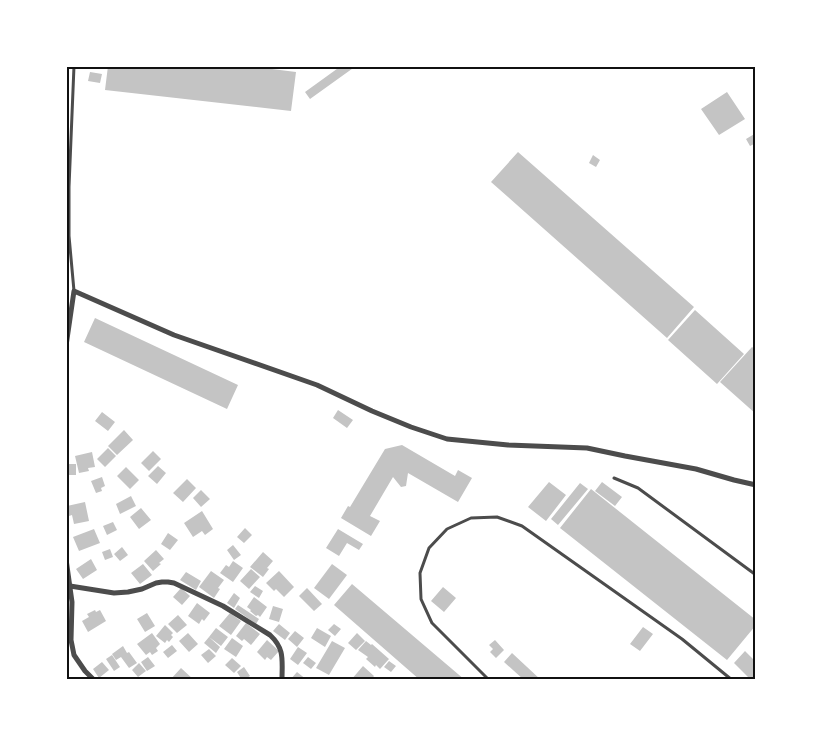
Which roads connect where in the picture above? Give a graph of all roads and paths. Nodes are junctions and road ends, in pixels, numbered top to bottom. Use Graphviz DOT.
graph roads {
  1 [pos="74,66"];
  2 [pos="74,291"];
  3 [pos="66,346"];
  4 [pos="614,478"];
  5 [pos="756,485"];
  6 [pos="66,558"];
  7 [pos="756,575"];
  8 [pos="70,586"];
  9 [pos="94,680"];
  10 [pos="282,680"];
  11 [pos="489,680"];
  12 [pos="732,680"];
  1 -- 2 [label="lane"];
  2 -- 3 [label="street"];
  2 -- 5 [label="street"];
  4 -- 7 [label="lane"];
  6 -- 8 [label="street"];
  8 -- 9 [label="street"];
  8 -- 10 [label="street"];
  11 -- 12 [label="lane"];
}
